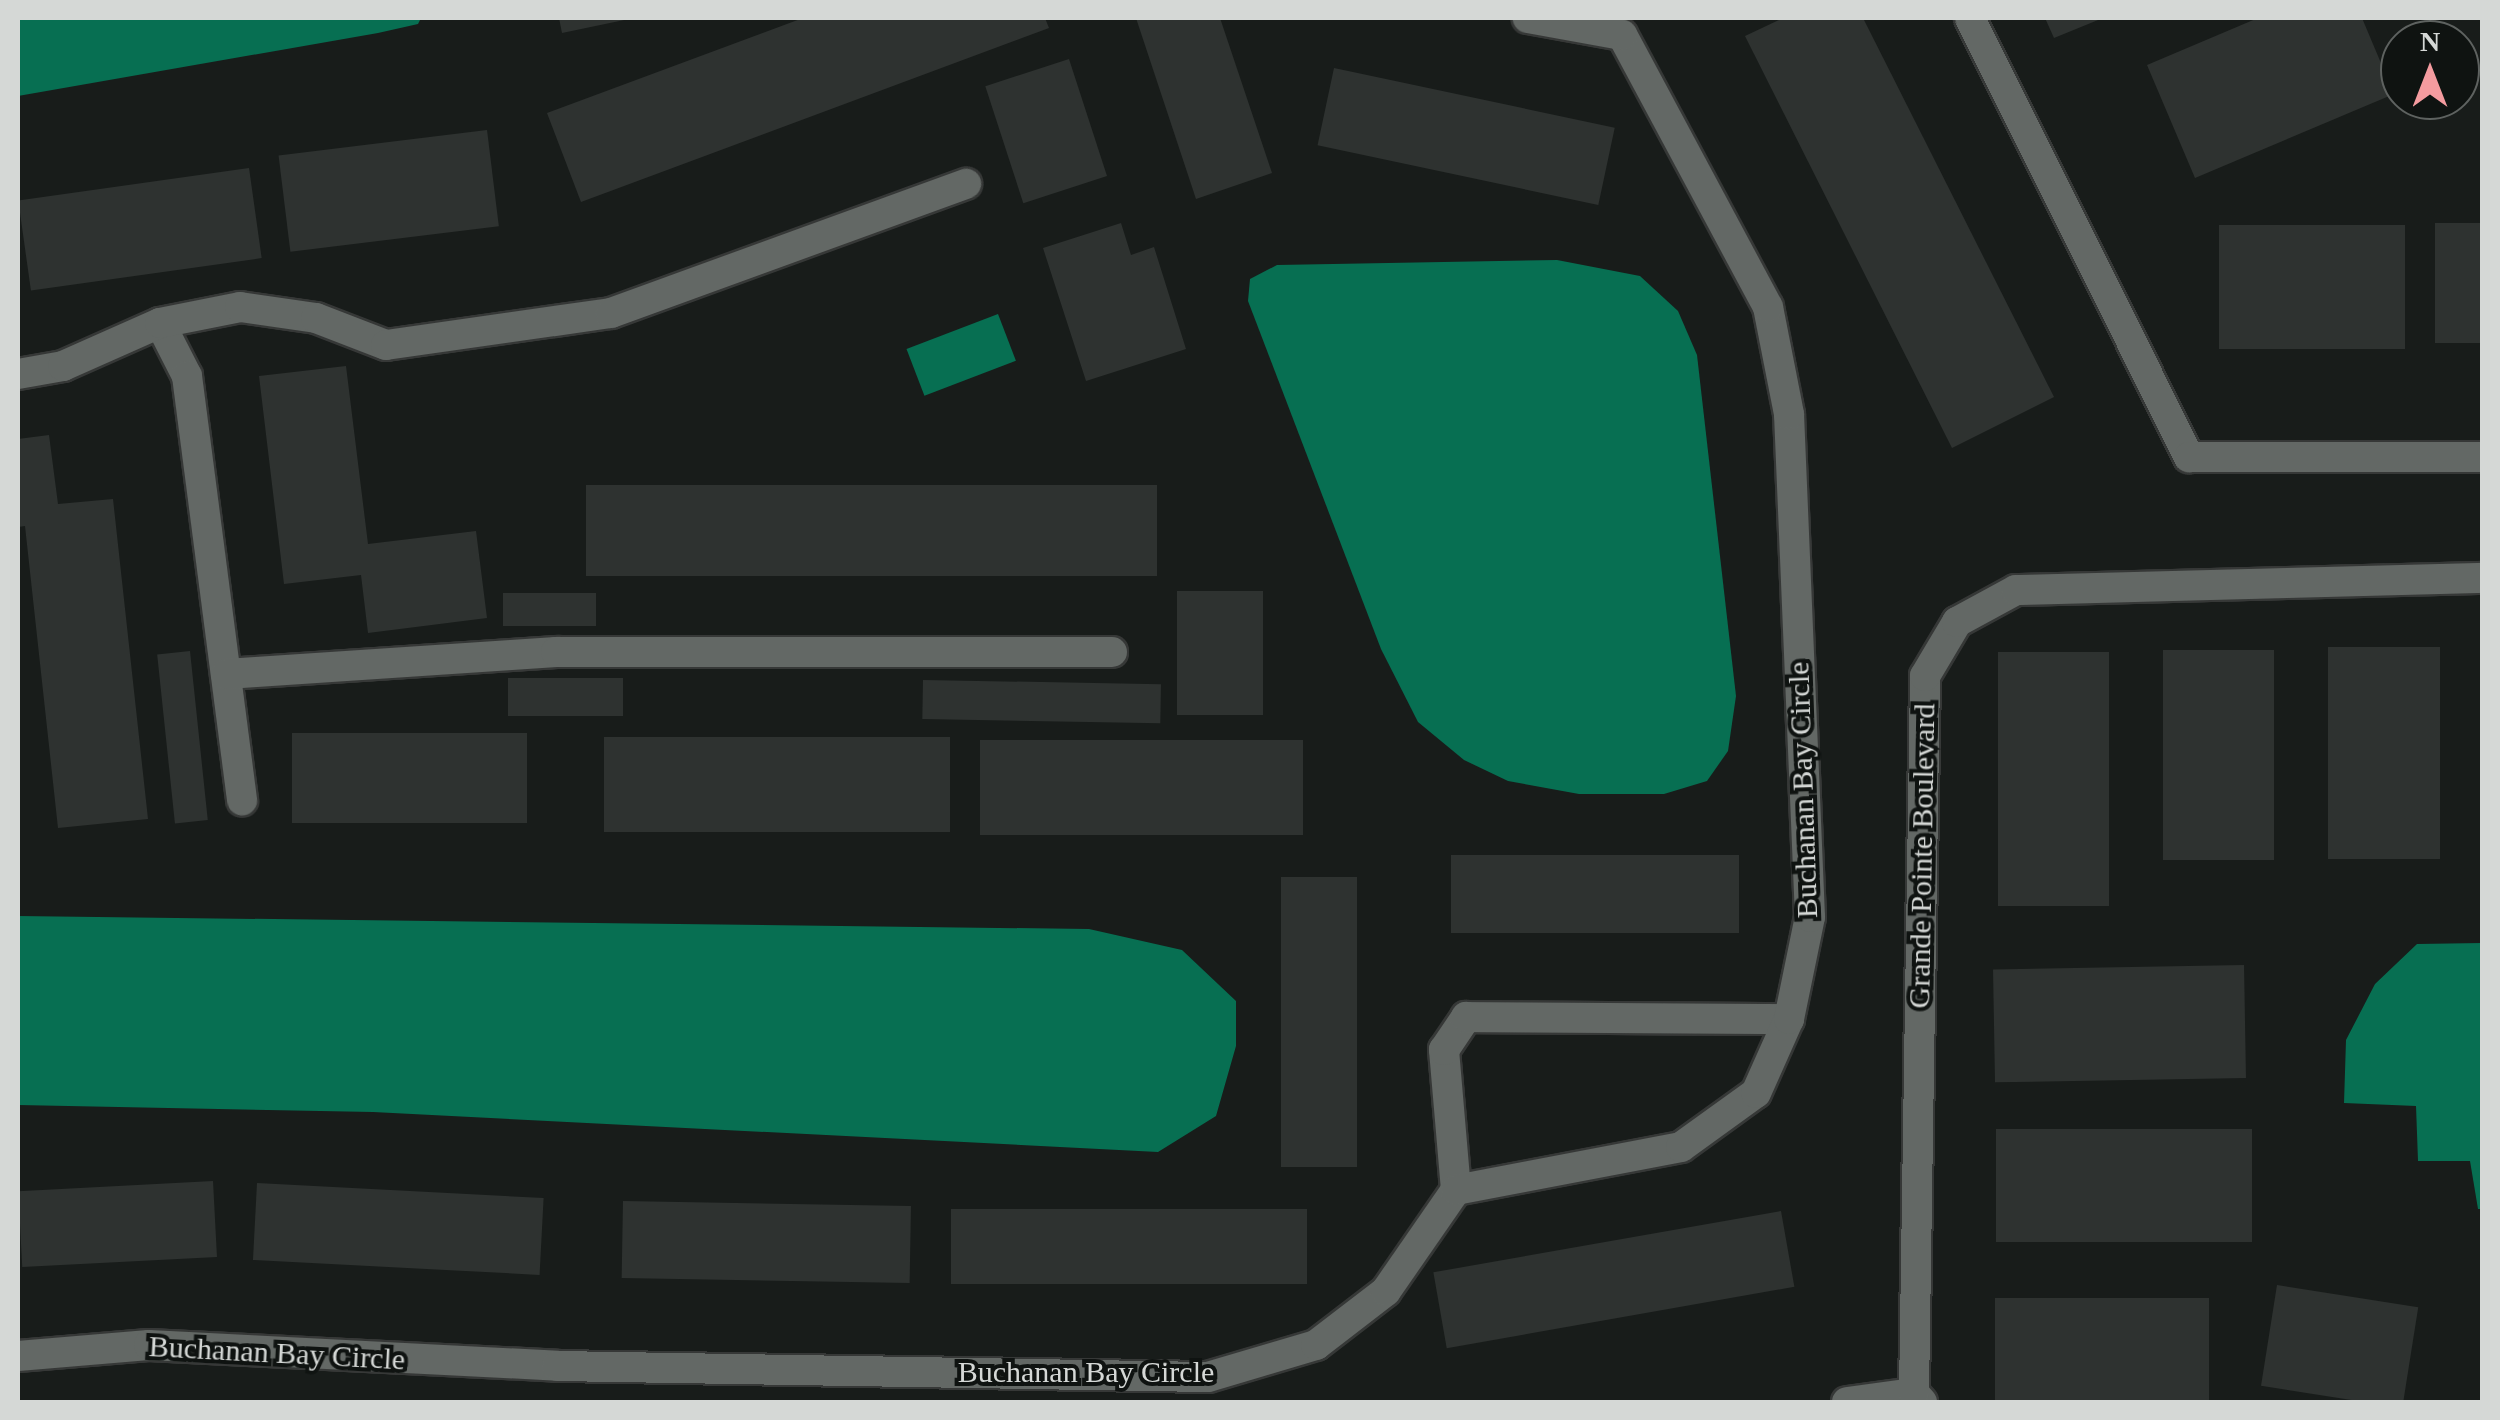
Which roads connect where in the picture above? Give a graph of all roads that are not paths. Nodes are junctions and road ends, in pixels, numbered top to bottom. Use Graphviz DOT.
graph roads {
  1 [pos="1528,18"];
  2 [pos="1970,18"];
  3 [pos="966,184"];
  4 [pos="160,324"];
  5 [pos="18,374"];
  6 [pos="2482,457"];
  7 [pos="2482,578"];
  8 [pos="1112,652"];
  9 [pos="226,674"];
  10 [pos="242,800"];
  11 [pos="1789,1019"];
  12 [pos="1456,1190"];
  13 [pos="18,1356"];
  14 [pos="1918,1398"];
  15 [pos="1847,1402"];
  1 -- 11 [label="street, Buchanan Bay Circle"];
  2 -- 6 [label="street"];
  3 -- 4 [label="street"];
  4 -- 5 [label="street"];
  4 -- 9 [label="street"];
  7 -- 14 [label="street, Grande Pointe Boulevard"];
  8 -- 9 [label="street"];
  9 -- 10 [label="street"];
  11 -- 12 [label="street, Buchanan Bay Circle"];
  11 -- 12 [label="street"];
  12 -- 13 [label="street, Buchanan Bay Circle"];
  14 -- 15 [label="street, Grande Pointe Boulevard"];
}
